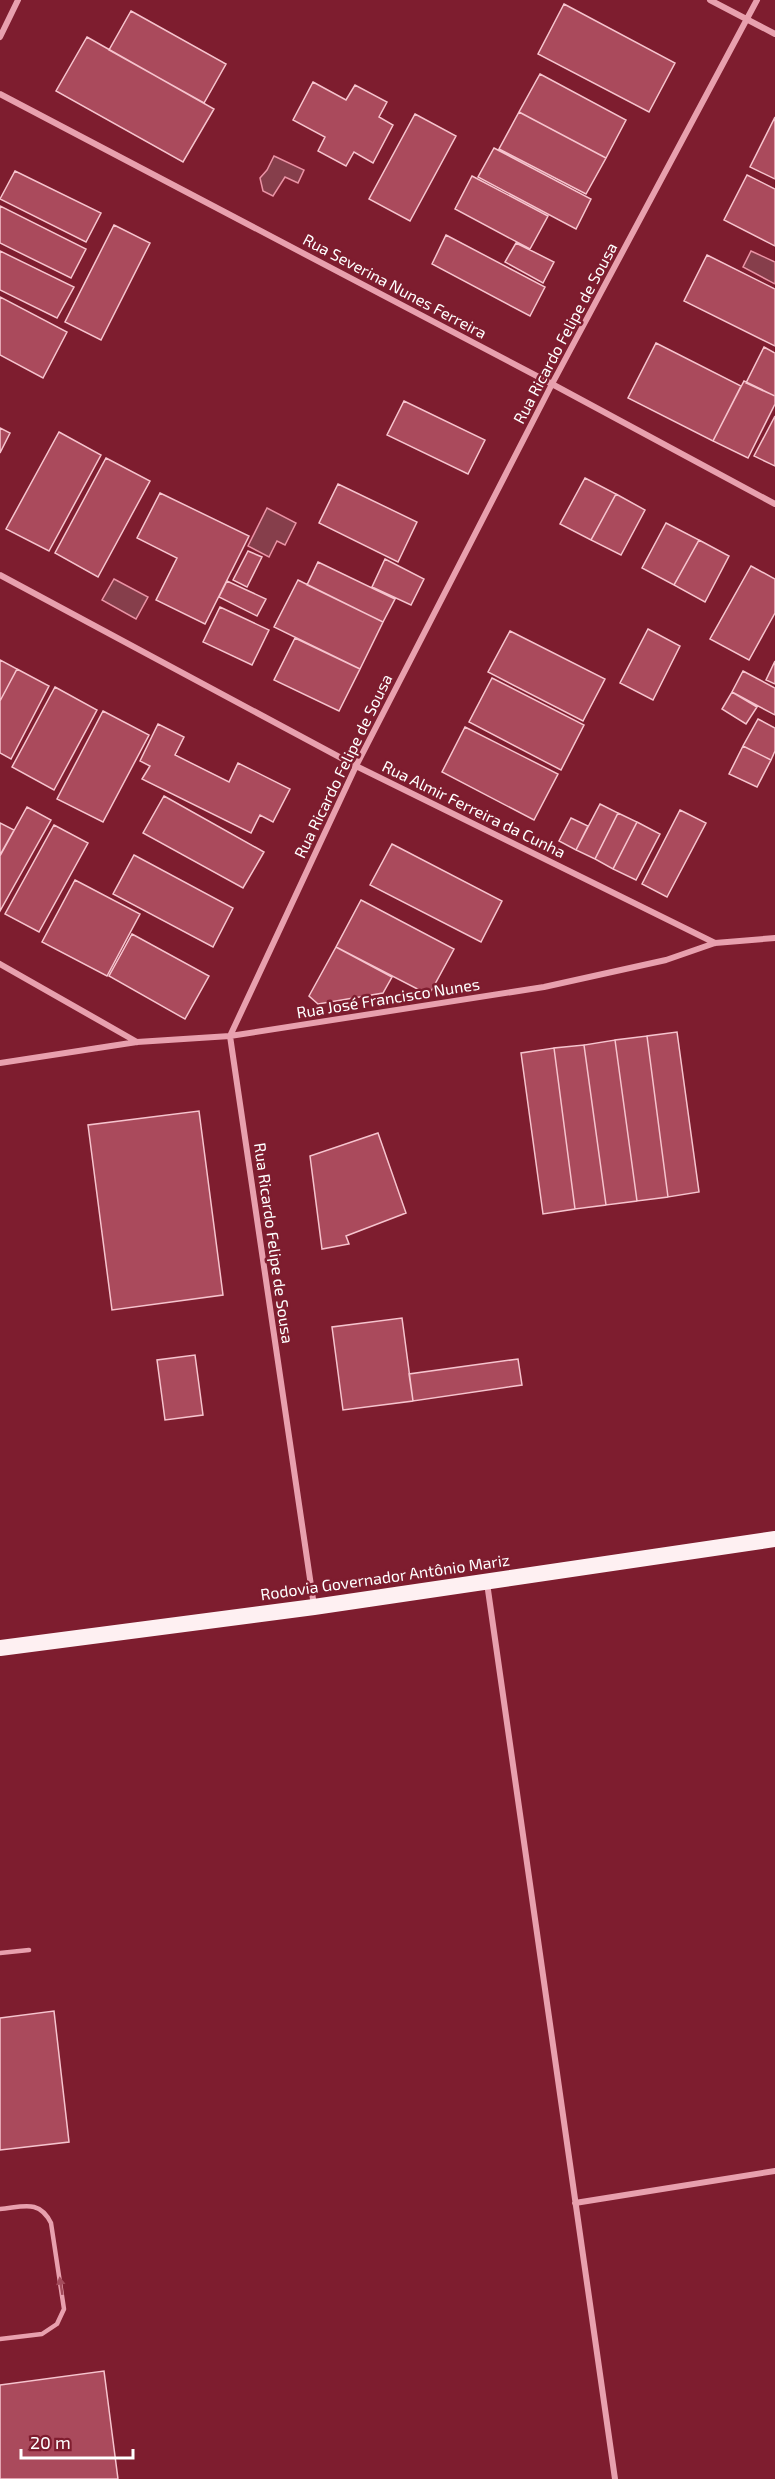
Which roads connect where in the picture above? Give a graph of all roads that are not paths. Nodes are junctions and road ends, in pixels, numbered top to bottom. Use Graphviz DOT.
graph roads {
  1 [pos="18,0"];
  2 [pos="710,0"];
  3 [pos="757,0"];
  4 [pos="747,19"];
  5 [pos="775,34"];
  6 [pos="0,37"];
  7 [pos="0,94"];
  8 [pos="552,384"];
  9 [pos="775,504"];
  10 [pos="0,576"];
  11 [pos="356,766"];
  12 [pos="775,938"];
  13 [pos="715,943"];
  14 [pos="0,964"];
  15 [pos="230,1036"];
  16 [pos="137,1042"];
  17 [pos="0,1063"];
  18 [pos="775,1539"];
  19 [pos="486,1581"];
  20 [pos="314,1607"];
  21 [pos="0,1648"];
  22 [pos="29,1950"];
  23 [pos="0,1953"];
  24 [pos="775,2171"];
  25 [pos="575,2203"];
  26 [pos="0,2209"];
  27 [pos="0,2339"];
  28 [pos="615,2479"];
  1 -- 6 [label="street"];
  2 -- 4 [label="street"];
  3 -- 4 [label="street, Rua Ricardo Felipe de Sousa"];
  4 -- 5 [label="street"];
  4 -- 8 [label="street, Rua Ricardo Felipe de Sousa"];
  7 -- 8 [label="street, Rua Severina Nunes Ferreira"];
  8 -- 9 [label="street, Rua Severina Nunes Ferreira"];
  8 -- 11 [label="street, Rua Ricardo Felipe de Sousa"];
  10 -- 11 [label="street, Rua Almir Ferreira da Cunha"];
  11 -- 13 [label="street, Rua Almir Ferreira da Cunha"];
  11 -- 15 [label="street, Rua Ricardo Felipe de Sousa"];
  12 -- 13 [label="street, Rua José Francisco Nunes"];
  13 -- 15 [label="street, Rua José Francisco Nunes"];
  14 -- 16 [label="street"];
  15 -- 16 [label="street, Rua José Francisco Nunes"];
  15 -- 20 [label="street, Rua Ricardo Felipe de Sousa"];
  16 -- 17 [label="street, Rua José Francisco Nunes"];
  18 -- 19 [label="highway, Rodovia Governador Antônio Mariz"];
  19 -- 20 [label="highway, Rodovia Governador Antônio Mariz"];
  19 -- 25 [label="street"];
  20 -- 21 [label="highway, Rodovia Governador Antônio Mariz"];
  22 -- 23 [label="lane"];
  24 -- 25 [label="street"];
  25 -- 28 [label="street"];
  27 -- 26 [label="lane, one-way"];
}
